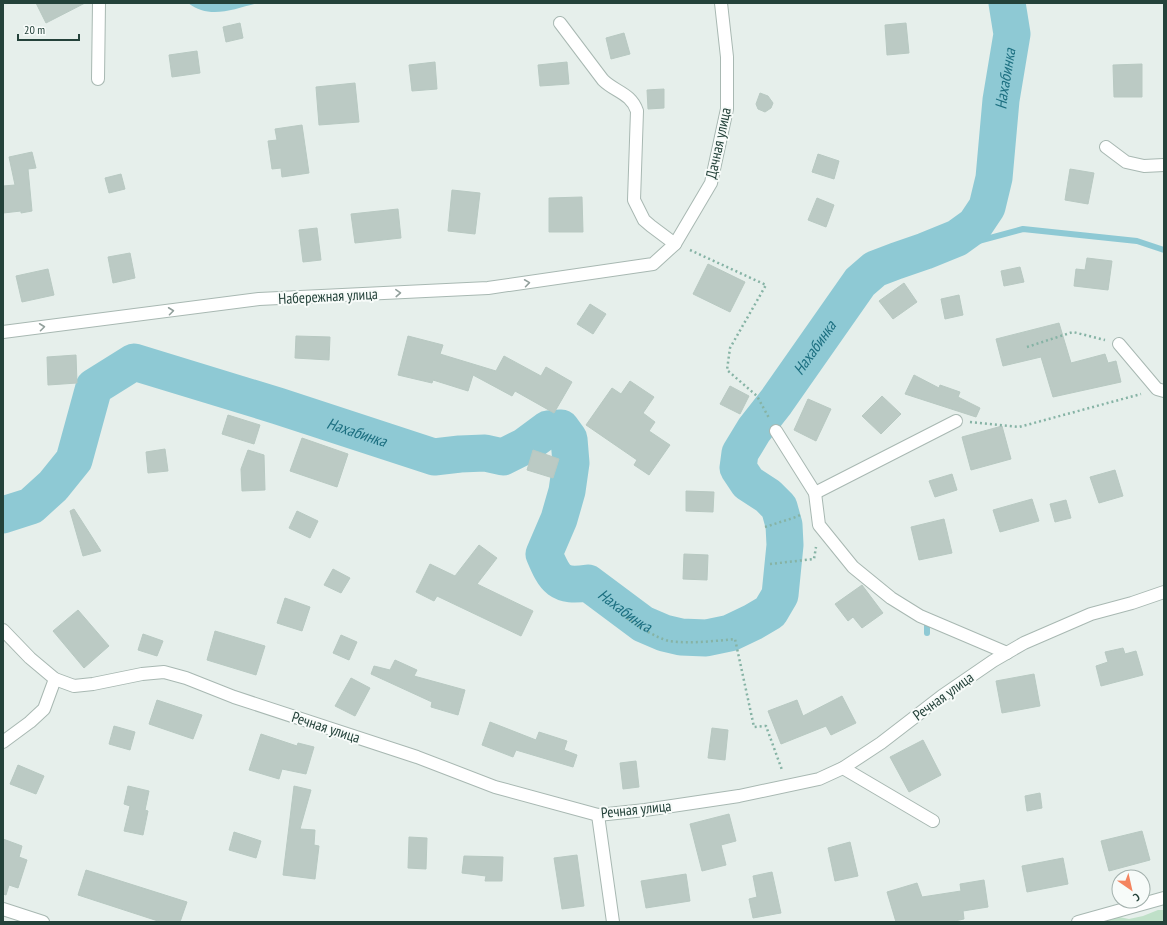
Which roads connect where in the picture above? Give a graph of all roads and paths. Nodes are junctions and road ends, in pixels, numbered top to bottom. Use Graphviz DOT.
graph roads {
  1 [pos="99,3"];
  2 [pos="721,3"];
  3 [pos="560,23"];
  4 [pos="98,79"];
  5 [pos="1106,147"];
  6 [pos="1164,165"];
  7 [pos="675,244"];
  8 [pos="653,264"];
  9 [pos="3,332"];
  10 [pos="1119,344"];
  11 [pos="1027,347"];
  12 [pos="1160,390"];
  13 [pos="956,421"];
  14 [pos="774,427"];
  15 [pos="815,493"];
  16 [pos="796,517"];
  17 [pos="765,527"];
  18 [pos="814,559"];
  19 [pos="770,564"];
  20 [pos="1164,592"];
  21 [pos="623,615"];
  22 [pos="3,630"];
  23 [pos="1007,653"];
  24 [pos="56,679"];
  25 [pos="3,742"];
  26 [pos="843,768"];
  27 [pos="788,786"];
  28 [pos="598,815"];
  29 [pos="933,821"];
  30 [pos="1164,898"];
  31 [pos="3,909"];
  32 [pos="43,922"];
  33 [pos="613,922"];
  34 [pos="1078,922"];
  1 -- 4 [label="street"];
  2 -- 7 [label="street, Дачная улица"];
  3 -- 7 [label="street"];
  5 -- 6 [label="street"];
  7 -- 8 [label="street, Дачная улица"];
  7 -- 14 [label="path"];
  9 -- 8 [label="street, Набережная улица, one-way"];
  10 -- 11 [label="path"];
  10 -- 12 [label="street"];
  12 -- 13 [label="path"];
  13 -- 15 [label="street"];
  14 -- 15 [label="street"];
  15 -- 23 [label="street"];
  16 -- 17 [label="path"];
  18 -- 19 [label="path"];
  20 -- 23 [label="street, Речная улица"];
  21 -- 27 [label="path"];
  22 -- 24 [label="street, Речная улица"];
  23 -- 26 [label="street, Речная улица"];
  24 -- 25 [label="street"];
  24 -- 28 [label="street, Речная улица"];
  26 -- 27 [label="street, Речная улица"];
  26 -- 29 [label="street"];
  27 -- 28 [label="street, Речная улица"];
  28 -- 33 [label="street"];
  30 -- 34 [label="street"];
  31 -- 32 [label="street"];
}
